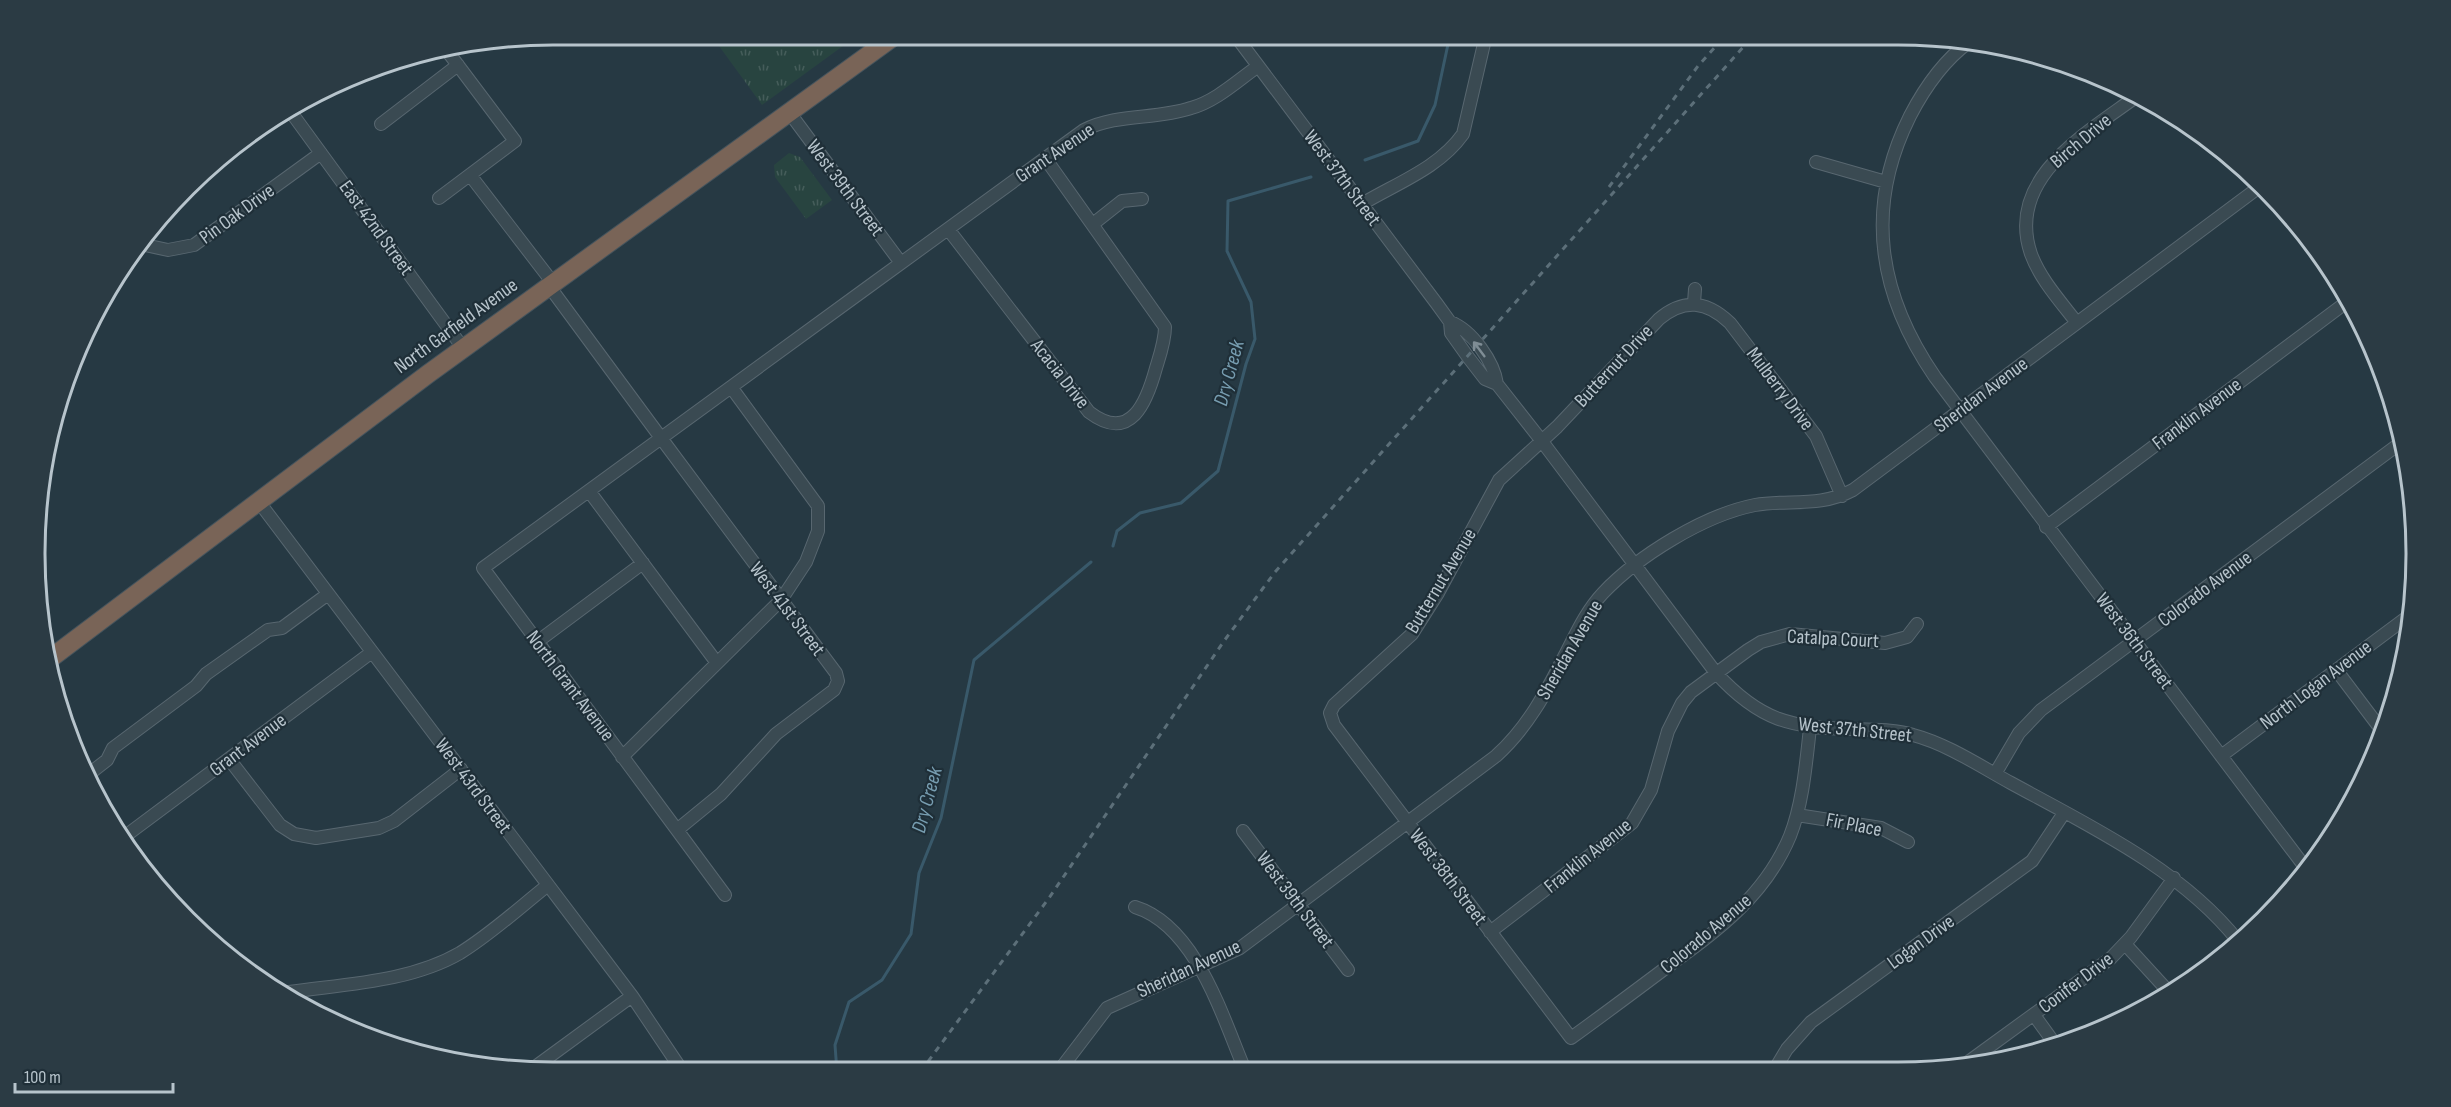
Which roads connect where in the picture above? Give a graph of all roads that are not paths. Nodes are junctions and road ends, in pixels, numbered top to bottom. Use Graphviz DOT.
graph roads {
  1 [pos="881,45"];
  2 [pos="1242,45"];
  3 [pos="1483,45"];
  4 [pos="1956,48"];
  5 [pos="451,56"];
  6 [pos="458,65"];
  7 [pos="1257,67"];
  8 [pos="2130,101"];
  9 [pos="789,112"];
  10 [pos="294,116"];
  11 [pos="381,124"];
  12 [pos="321,153"];
  13 [pos="1045,158"];
  14 [pos="1816,162"];
  15 [pos="470,175"];
  16 [pos="1886,182"];
  17 [pos="2253,191"];
  18 [pos="439,198"];
  19 [pos="1143,199"];
  20 [pos="1362,204"];
  21 [pos="1093,224"];
  22 [pos="948,229"];
  23 [pos="149,245"];
  24 [pos="900,263"];
  25 [pos="551,284"];
  26 [pos="1695,289"];
  27 [pos="1694,303"];
  28 [pos="2342,306"];
  29 [pos="2077,323"];
  30 [pos="463,348"];
  31 [pos="731,387"];
  32 [pos="1960,411"];
  33 [pos="661,438"];
  34 [pos="1541,440"];
  35 [pos="2395,447"];
  36 [pos="589,491"];
  37 [pos="1842,496"];
  38 [pos="259,502"];
  39 [pos="2046,527"];
  40 [pos="643,563"];
  41 [pos="1636,566"];
  42 [pos="328,594"];
  43 [pos="781,600"];
  44 [pos="2402,621"];
  45 [pos="1917,624"];
  46 [pos="537,642"];
  47 [pos="2134,642"];
  48 [pos="372,652"];
  49 [pos="55,655"];
  50 [pos="717,663"];
  51 [pos="2337,671"];
  52 [pos="1716,674"];
  53 [pos="1330,713"];
  54 [pos="2377,723"];
  55 [pos="1810,728"];
  56 [pos="2221,756"];
  57 [pos="622,757"];
  58 [pos="230,759"];
  59 [pos="460,769"];
  60 [pos="94,770"];
  61 [pos="1995,774"];
  62 [pos="2064,813"];
  63 [pos="1797,815"];
  64 [pos="1407,823"];
  65 [pos="677,830"];
  66 [pos="1243,831"];
  67 [pos="129,833"];
  68 [pos="1908,842"];
  69 [pos="2301,862"];
  70 [pos="2174,878"];
  71 [pos="548,885"];
  72 [pos="725,895"];
  73 [pos="1299,905"];
  74 [pos="1135,907"];
  75 [pos="1490,932"];
  76 [pos="2233,936"];
  77 [pos="2125,944"];
  78 [pos="1201,967"];
  79 [pos="1348,970"];
  80 [pos="2163,987"];
  81 [pos="295,991"];
  82 [pos="632,996"];
  83 [pos="2034,1015"];
  84 [pos="1571,1038"];
  85 [pos="2051,1038"];
  86 [pos="1977,1056"];
  87 [pos="542,1062"];
  88 [pos="676,1062"];
  89 [pos="1066,1062"];
  90 [pos="1242,1062"];
  91 [pos="1779,1062"];
  1 -- 9 [label="highway, North Garfield Avenue"];
  2 -- 7 [label="street, West 37th Street"];
  3 -- 20 [label="street"];
  4 -- 16 [label="street"];
  5 -- 6 [label="street"];
  6 -- 11 [label="street"];
  6 -- 15 [label="street"];
  7 -- 13 [label="street, Grant Avenue"];
  7 -- 20 [label="street, West 37th Street"];
  8 -- 29 [label="street, Birch Drive"];
  9 -- 24 [label="street, West 39th Street"];
  9 -- 25 [label="highway, North Garfield Avenue"];
  10 -- 12 [label="street, East 42nd Street"];
  12 -- 23 [label="street, Pin Oak Drive"];
  12 -- 30 [label="street, East 42nd Street"];
  13 -- 21 [label="street, Acacia Drive"];
  13 -- 22 [label="street, Grant Avenue"];
  14 -- 16 [label="street"];
  15 -- 18 [label="street"];
  15 -- 25 [label="street, West 41st Street"];
  16 -- 32 [label="street"];
  17 -- 29 [label="street, Sheridan Avenue"];
  19 -- 21 [label="street"];
  20 -- 34 [label="street, West 37th Street"];
  21 -- 22 [label="street, Acacia Drive"];
  22 -- 24 [label="street, Grant Avenue"];
  24 -- 31 [label="street, North Grant Avenue"];
  25 -- 30 [label="highway, North Garfield Avenue"];
  25 -- 33 [label="street, West 41st Street"];
  26 -- 27 [label="street"];
  27 -- 34 [label="street, Butternut Drive"];
  27 -- 37 [label="street, Mulberry Drive"];
  28 -- 39 [label="street, Franklin Avenue"];
  29 -- 32 [label="street, Sheridan Avenue"];
  30 -- 38 [label="highway, North Garfield Avenue"];
  31 -- 33 [label="street, North Grant Avenue"];
  31 -- 43 [label="street, North Grant Avenue"];
  32 -- 37 [label="street, Sheridan Avenue"];
  32 -- 39 [label="street, West 36th Street"];
  33 -- 36 [label="street, North Grant Avenue"];
  33 -- 43 [label="street, West 41st Street"];
  34 -- 41 [label="street, West 37th Street"];
  34 -- 53 [label="street, Butternut Avenue"];
  35 -- 47 [label="street, Colorado Avenue"];
  36 -- 40 [label="street"];
  36 -- 46 [label="street, North Grant Avenue"];
  37 -- 41 [label="street, Sheridan Avenue"];
  38 -- 42 [label="street, West 43rd Street"];
  38 -- 49 [label="highway, North Garfield Avenue"];
  39 -- 47 [label="street, West 36th Street"];
  40 -- 46 [label="street"];
  40 -- 50 [label="street"];
  41 -- 52 [label="street, West 37th Street"];
  41 -- 64 [label="street, Sheridan Avenue"];
  42 -- 48 [label="street, West 43rd Street"];
  42 -- 60 [label="street"];
  43 -- 50 [label="street, North Grant Avenue"];
  43 -- 65 [label="street, West 41st Street"];
  44 -- 51 [label="street, North Logan Avenue"];
  45 -- 52 [label="street, Catalpa Court"];
  46 -- 57 [label="street, North Grant Avenue"];
  47 -- 56 [label="street, West 36th Street"];
  47 -- 61 [label="street, Colorado Avenue"];
  48 -- 58 [label="street, Grant Avenue"];
  48 -- 59 [label="street, West 43rd Street"];
  50 -- 57 [label="street, North Grant Avenue"];
  51 -- 54 [label="street"];
  51 -- 56 [label="street, North Logan Avenue"];
  52 -- 55 [label="street, West 37th Street"];
  52 -- 75 [label="street, Franklin Avenue"];
  53 -- 64 [label="street, West 38th Street"];
  55 -- 61 [label="street, West 37th Street"];
  55 -- 63 [label="street, Colorado Avenue"];
  56 -- 69 [label="street, West 36th Street"];
  57 -- 65 [label="street"];
  58 -- 59 [label="street"];
  58 -- 67 [label="street, Grant Avenue"];
  59 -- 71 [label="street, West 43rd Street"];
  61 -- 62 [label="street, West 37th Street"];
  62 -- 70 [label="street, West 37th Street"];
  62 -- 91 [label="street, Logan Drive"];
  63 -- 68 [label="street, Fir Place"];
  63 -- 84 [label="street, Colorado Avenue"];
  64 -- 73 [label="street, Sheridan Avenue"];
  64 -- 75 [label="street, West 38th Street"];
  65 -- 72 [label="street"];
  66 -- 73 [label="street, West 39th Street"];
  70 -- 76 [label="street, West 37th Street"];
  70 -- 77 [label="street, Conifer Drive"];
  71 -- 81 [label="street"];
  71 -- 82 [label="street, West 43rd Street"];
  73 -- 78 [label="street, Sheridan Avenue"];
  73 -- 79 [label="street, West 39th Street"];
  74 -- 78 [label="street"];
  75 -- 84 [label="street, West 38th Street"];
  77 -- 80 [label="street"];
  77 -- 83 [label="street, Conifer Drive"];
  78 -- 89 [label="street, Sheridan Avenue"];
  78 -- 90 [label="street"];
  82 -- 87 [label="street"];
  82 -- 88 [label="street, West 43rd Street"];
  83 -- 85 [label="street"];
  83 -- 86 [label="street, Conifer Drive"];
}
